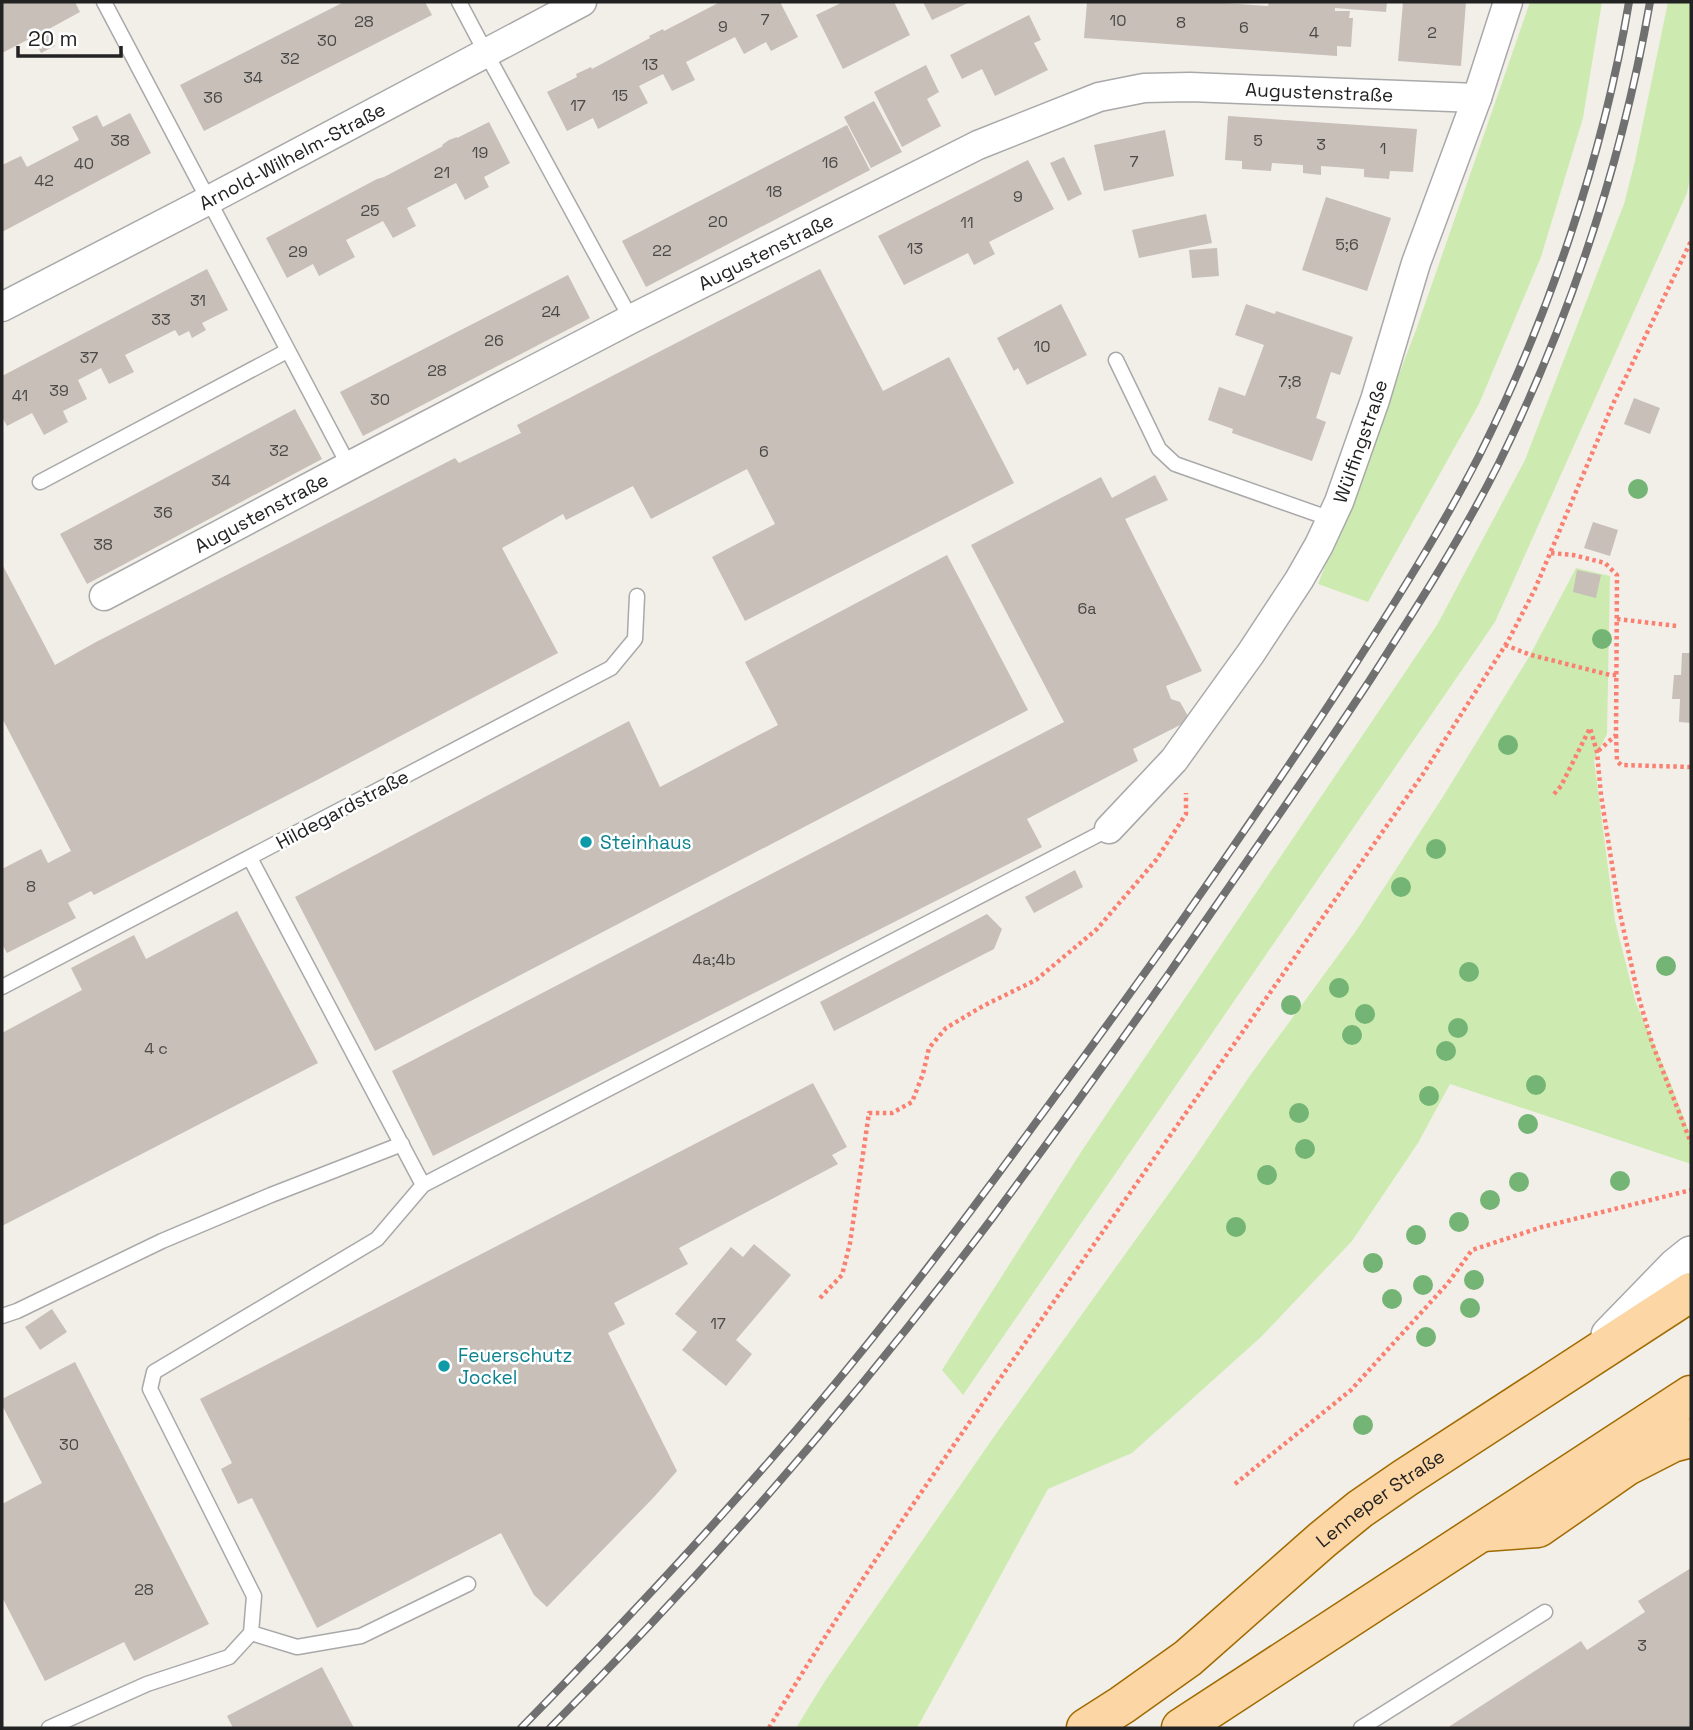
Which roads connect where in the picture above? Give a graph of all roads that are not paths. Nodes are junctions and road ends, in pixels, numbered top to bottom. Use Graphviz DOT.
graph roads {
  1 [pos="104,2"];
  2 [pos="459,2"];
  3 [pos="582,2"];
  4 [pos="1508,2"];
  5 [pos="486,53"];
  6 [pos="1477,98"];
  7 [pos="209,200"];
  8 [pos="2,307"];
  9 [pos="631,319"];
  10 [pos="287,351"];
  11 [pos="1116,360"];
  12 [pos="349,466"];
  13 [pos="40,481"];
  14 [pos="1331,519"];
  15 [pos="104,596"];
  16 [pos="637,596"];
  17 [pos="1109,829"];
  18 [pos="250,858"];
  19 [pos="2,987"];
  20 [pos="402,1144"];
  21 [pos="424,1185"];
  22 [pos="1691,1254"];
  23 [pos="1691,1292"];
  24 [pos="2,1316"];
  25 [pos="1583,1363"];
  26 [pos="1691,1395"];
  27 [pos="1691,1438"];
  28 [pos="1481,1532"];
  29 [pos="468,1584"];
  30 [pos="1545,1612"];
  31 [pos="251,1633"];
  32 [pos="49,1728"];
  33 [pos="1086,1728"];
  34 [pos="1181,1728"];
  35 [pos="1364,1728"];
  1 -- 7 [label="lane"];
  2 -- 5 [label="lane"];
  3 -- 5 [label="street, Arnold-Wilhelm-Straße"];
  4 -- 6 [label="street, Wülfingstraße"];
  5 -- 7 [label="street, Arnold-Wilhelm-Straße"];
  5 -- 9 [label="lane"];
  6 -- 9 [label="street, Augustenstraße"];
  6 -- 14 [label="street, Wülfingstraße"];
  7 -- 8 [label="street, Arnold-Wilhelm-Straße"];
  7 -- 10 [label="lane"];
  9 -- 12 [label="street, Augustenstraße"];
  10 -- 12 [label="lane"];
  10 -- 13 [label="lane"];
  11 -- 14 [label="lane"];
  12 -- 15 [label="street, Augustenstraße"];
  14 -- 17 [label="street, Wülfingstraße"];
  16 -- 18 [label="lane, Hildegardstraße"];
  17 -- 21 [label="lane"];
  18 -- 19 [label="lane, Hildegardstraße"];
  18 -- 20 [label="lane"];
  20 -- 21 [label="lane"];
  20 -- 24 [label="lane"];
  21 -- 31 [label="lane"];
  22 -- 25 [label="street"];
  23 -- 25 [label="main road, Lenneper Straße"];
  25 -- 33 [label="main road, Lenneper Straße"];
  26 -- 28 [label="main road"];
  27 -- 28 [label="main road"];
  28 -- 34 [label="main road"];
  29 -- 31 [label="lane"];
  30 -- 35 [label="lane"];
  31 -- 32 [label="lane"];
}
